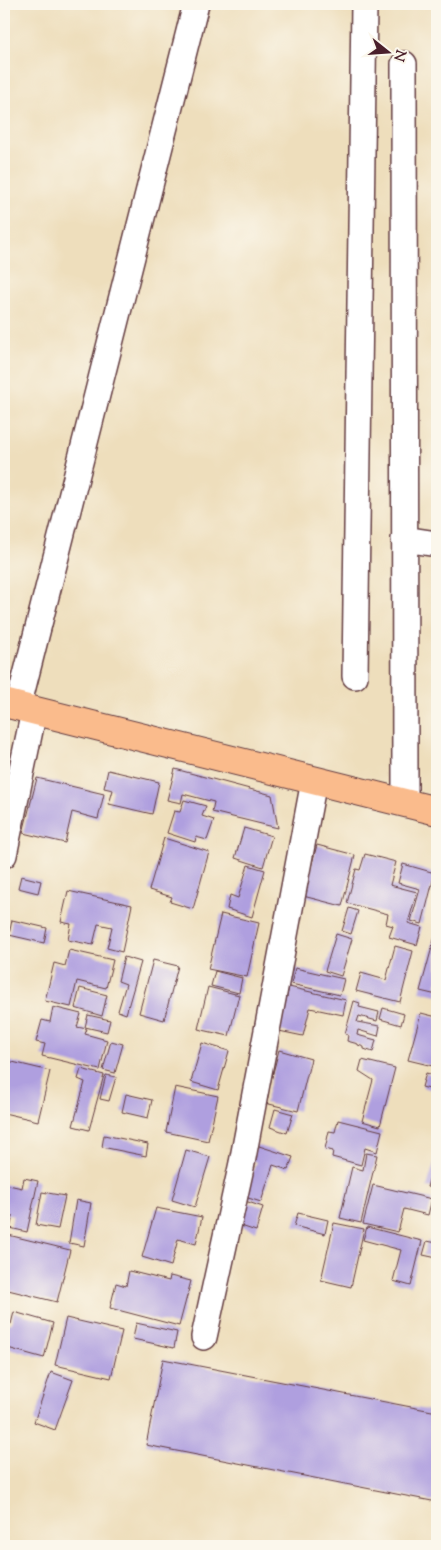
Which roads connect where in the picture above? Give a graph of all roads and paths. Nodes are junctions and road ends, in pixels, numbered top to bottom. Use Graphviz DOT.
graph roads {
  1 [pos="196,4"];
  2 [pos="364,4"];
  3 [pos="404,64"];
  4 [pos="404,538"];
  5 [pos="437,544"];
  6 [pos="355,676"];
  7 [pos="18,707"];
  8 [pos="314,781"];
  9 [pos="405,803"];
  10 [pos="437,811"];
  11 [pos="4,855"];
  12 [pos="204,1337"];
  1 -- 7 [label="street"];
  2 -- 6 [label="street"];
  3 -- 4 [label="street"];
  4 -- 5 [label="street"];
  4 -- 9 [label="street"];
  7 -- 8 [label="main road"];
  7 -- 11 [label="street"];
  8 -- 9 [label="main road"];
  8 -- 12 [label="street"];
  9 -- 10 [label="main road"];
}
